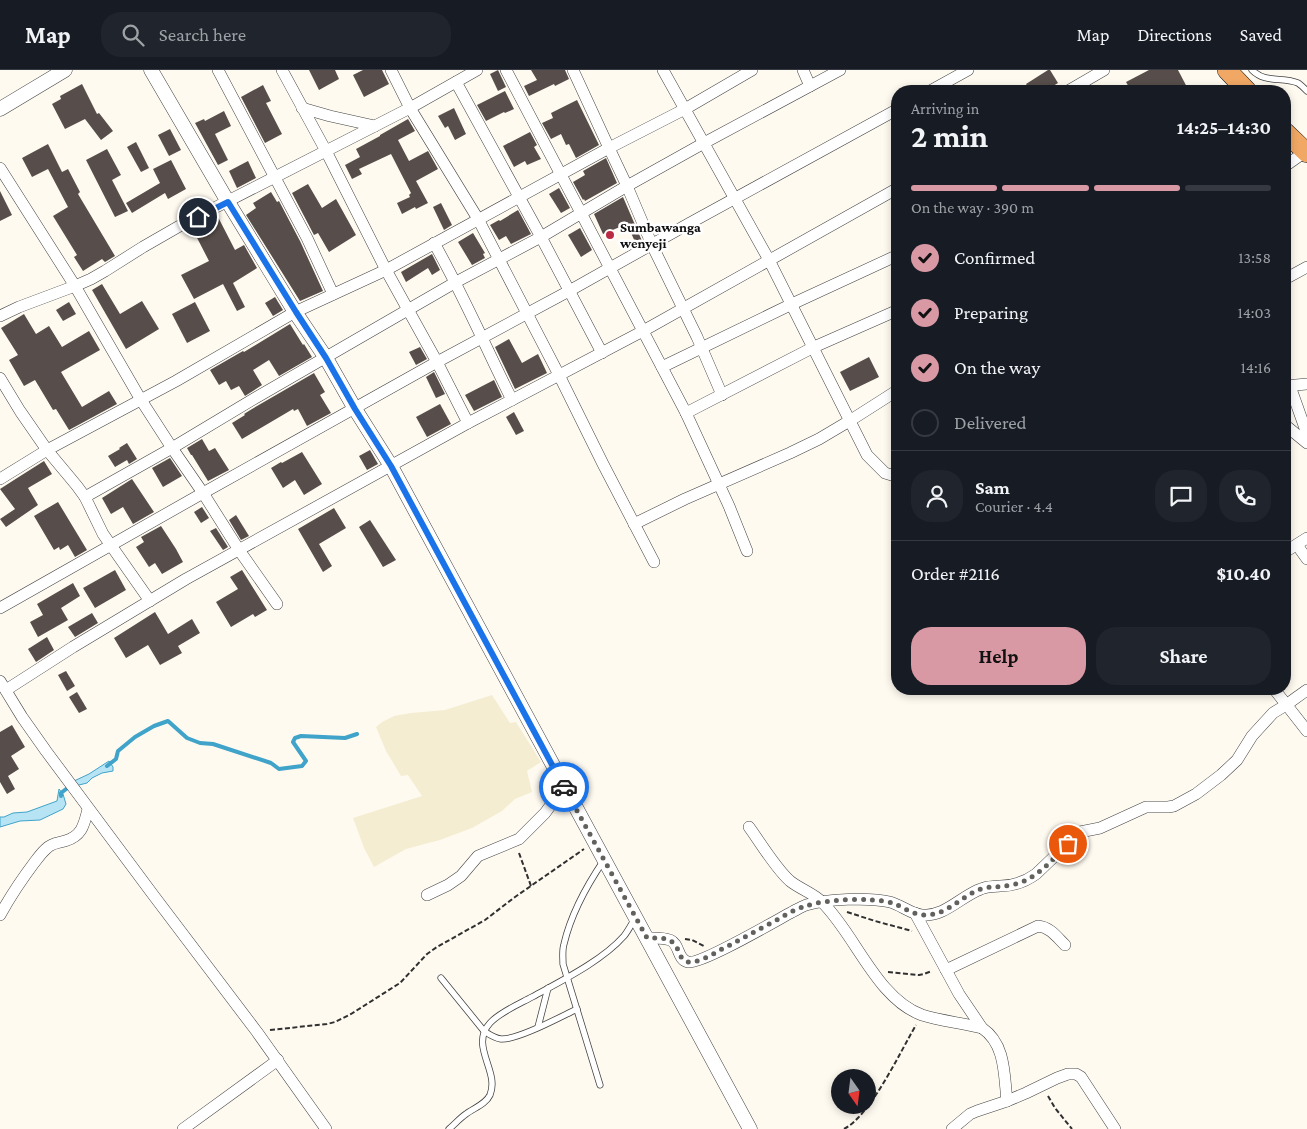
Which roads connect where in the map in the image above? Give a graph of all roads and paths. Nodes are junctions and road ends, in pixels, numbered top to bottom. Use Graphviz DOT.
graph roads {
  1 [pos="65,70"];
  2 [pos="151,70"];
  3 [pos="218,70"];
  4 [pos="282,70"];
  5 [pos="391,70"];
  6 [pos="477,70"];
  7 [pos="506,70"];
  8 [pos="573,70"];
  9 [pos="663,70"];
  10 [pos="752,70"];
  11 [pos="803,70"];
  12 [pos="840,70"];
  13 [pos="968,70"];
  14 [pos="1104,70"];
  15 [pos="1227,70"];
  16 [pos="1252,70"];
  17 [pos="456,82"];
  18 [pos="941,85"];
  19 [pos="1082,85"];
  20 [pos="1241,85"];
  21 [pos="810,86"];
  22 [pos="1307,91"];
  23 [pos="302,108"];
  24 [pos="410,108"];
  25 [pos="685,108"];
  26 [pos="0,109"];
  27 [pos="891,113"];
  28 [pos="375,126"];
  29 [pos="1291,138"];
  30 [pos="704,142"];
  31 [pos="609,148"];
  32 [pos="326,151"];
  33 [pos="1306,152"];
  34 [pos="1291,162"];
  35 [pos="0,168"];
  36 [pos="560,175"];
  37 [pos="275,178"];
  38 [pos="627,186"];
  39 [pos="891,192"];
  40 [pos="519,197"];
  41 [pos="734,198"];
  42 [pos="228,202"];
  43 [pos="581,214"];
  44 [pos="478,219"];
  45 [pos="541,237"];
  46 [pos="434,243"];
  47 [pos="652,245"];
  48 [pos="891,258"];
  49 [pos="499,259"];
  50 [pos="769,260"];
  51 [pos="1307,267"];
  52 [pos="610,268"];
  53 [pos="386,270"];
  54 [pos="1291,276"];
  55 [pos="456,282"];
  56 [pos="75,286"];
  57 [pos="569,291"];
  58 [pos="333,294"];
  59 [pos="792,304"];
  60 [pos="683,308"];
  61 [pos="409,310"];
  62 [pos="296,312"];
  63 [pos="891,313"];
  64 [pos="527,314"];
  65 [pos="0,316"];
  66 [pos="643,331"];
  67 [pos="482,338"];
  68 [pos="702,347"];
  69 [pos="814,347"];
  70 [pos="602,353"];
  71 [pos="326,358"];
  72 [pos="437,362"];
  73 [pos="662,367"];
  74 [pos="559,375"];
  75 [pos="0,378"];
  76 [pos="1307,384"];
  77 [pos="1291,386"];
  78 [pos="891,394"];
  79 [pos="722,395"];
  80 [pos="1291,396"];
  81 [pos="141,400"];
  82 [pos="512,400"];
  83 [pos="355,409"];
  84 [pos="686,413"];
  85 [pos="851,420"];
  86 [pos="468,422"];
  87 [pos="1291,430"];
  88 [pos="1307,434"];
  89 [pos="1307,443"];
  90 [pos="172,448"];
  91 [pos="47,450"];
  92 [pos="391,466"];
  93 [pos="891,475"];
  94 [pos="0,479"];
  95 [pos="719,484"];
  96 [pos="203,493"];
  97 [pos="85,497"];
  98 [pos="634,524"];
  99 [pos="1307,538"];
  100 [pos="112,545"];
  101 [pos="1296,545"];
  102 [pos="1291,548"];
  103 [pos="239,550"];
  104 [pos="747,551"];
  105 [pos="1307,559"];
  106 [pos="654,562"];
  107 [pos="150,601"];
  108 [pos="277,604"];
  109 [pos="0,608"];
  110 [pos="3,685"];
  111 [pos="1307,690"];
  112 [pos="1278,695"];
  113 [pos="1286,705"];
  114 [pos="1307,731"];
  115 [pos="564,787"];
  116 [pos="88,809"];
  117 [pos="749,826"];
  118 [pos="514,841"];
  119 [pos="596,844"];
  120 [pos="604,860"];
  121 [pos="531,886"];
  122 [pos="427,895"];
  123 [pos="824,904"];
  124 [pos="915,913"];
  125 [pos="0,915"];
  126 [pos="636,918"];
  127 [pos="928,937"];
  128 [pos="647,938"];
  129 [pos="670,940"];
  130 [pos="1065,946"];
  131 [pos="714,953"];
  132 [pos="945,968"];
  133 [pos="875,974"];
  134 [pos="440,978"];
  135 [pos="566,978"];
  136 [pos="548,988"];
  137 [pos="577,1009"];
  138 [pos="922,1014"];
  139 [pos="538,1027"];
  140 [pos="982,1028"];
  141 [pos="484,1031"];
  142 [pos="257,1032"];
  143 [pos="278,1060"];
  144 [pos="600,1084"];
  145 [pos="1042,1086"];
  146 [pos="1007,1101"];
  147 [pos="184,1129"];
  148 [pos="326,1129"];
  149 [pos="449,1129"];
  150 [pos="750,1129"];
  151 [pos="844,1129"];
  152 [pos="952,1129"];
  153 [pos="1072,1129"];
  154 [pos="1115,1129"];
  1 -- 26 [label="street"];
  2 -- 42 [label="street"];
  3 -- 37 [label="street"];
  4 -- 23 [label="street"];
  5 -- 24 [label="street"];
  6 -- 17 [label="street"];
  7 -- 36 [label="street"];
  8 -- 31 [label="street"];
  9 -- 25 [label="street"];
  10 -- 25 [label="street"];
  11 -- 21 [label="street"];
  12 -- 21 [label="street"];
  13 -- 18 [label="street"];
  14 -- 19 [label="street"];
  15 -- 20 [label="highway"];
  16 -- 22 [label="lane"];
  17 -- 24 [label="street"];
  17 -- 40 [label="street"];
  21 -- 30 [label="street"];
  23 -- 28 [label="street"];
  23 -- 32 [label="street"];
  24 -- 28 [label="street"];
  24 -- 44 [label="street"];
  25 -- 30 [label="street"];
  25 -- 31 [label="street"];
  27 -- 41 [label="street"];
  28 -- 32 [label="street"];
  29 -- 33 [label="highway"];
  30 -- 38 [label="street"];
  30 -- 41 [label="street"];
  31 -- 36 [label="street"];
  31 -- 38 [label="street"];
  32 -- 37 [label="street"];
  32 -- 53 [label="street"];
  33 -- 34 [label="street"];
  35 -- 56 [label="street"];
  36 -- 40 [label="street"];
  36 -- 43 [label="street"];
  37 -- 42 [label="street"];
  37 -- 58 [label="street"];
  38 -- 43 [label="street"];
  38 -- 47 [label="street"];
  39 -- 50 [label="street"];
  40 -- 44 [label="street"];
  40 -- 45 [label="street"];
  41 -- 47 [label="street"];
  41 -- 50 [label="street"];
  42 -- 56 [label="street"];
  42 -- 62 [label="street"];
  43 -- 45 [label="street"];
  43 -- 52 [label="street"];
  44 -- 46 [label="street"];
  44 -- 49 [label="street"];
  45 -- 49 [label="street"];
  45 -- 57 [label="street"];
  46 -- 53 [label="street"];
  46 -- 55 [label="street"];
  47 -- 52 [label="street"];
  47 -- 60 [label="street"];
  48 -- 59 [label="street"];
  49 -- 55 [label="street"];
  49 -- 64 [label="street"];
  50 -- 59 [label="street"];
  50 -- 60 [label="street"];
  51 -- 54 [label="street"];
  52 -- 57 [label="street"];
  52 -- 66 [label="street"];
  53 -- 58 [label="street"];
  53 -- 61 [label="street"];
  55 -- 61 [label="street"];
  55 -- 67 [label="street"];
  56 -- 65 [label="street"];
  56 -- 81 [label="street"];
  57 -- 64 [label="street"];
  57 -- 70 [label="street"];
  58 -- 62 [label="street"];
  59 -- 68 [label="street"];
  59 -- 69 [label="street"];
  60 -- 66 [label="street"];
  60 -- 68 [label="street"];
  61 -- 71 [label="street"];
  61 -- 72 [label="street"];
  62 -- 71 [label="street"];
  62 -- 81 [label="street"];
  63 -- 69 [label="street"];
  64 -- 67 [label="street"];
  64 -- 74 [label="street"];
  66 -- 70 [label="street"];
  66 -- 73 [label="street"];
  67 -- 72 [label="street"];
  67 -- 82 [label="street"];
  68 -- 73 [label="street"];
  68 -- 79 [label="street"];
  69 -- 79 [label="street"];
  69 -- 85 [label="street"];
  70 -- 74 [label="street"];
  71 -- 83 [label="street"];
  71 -- 90 [label="street"];
  72 -- 83 [label="street"];
  72 -- 86 [label="street"];
  73 -- 84 [label="street"];
  74 -- 82 [label="street"];
  74 -- 98 [label="street"];
  75 -- 91 [label="street"];
  76 -- 77 [label="street"];
  78 -- 85 [label="street"];
  79 -- 84 [label="street"];
  80 -- 88 [label="street"];
  81 -- 90 [label="street"];
  81 -- 91 [label="street"];
  82 -- 86 [label="street"];
  83 -- 92 [label="street"];
  83 -- 96 [label="street"];
  84 -- 95 [label="street"];
  85 -- 93 [label="street"];
  85 -- 95 [label="street"];
  86 -- 92 [label="street"];
  87 -- 89 [label="street"];
  90 -- 96 [label="street"];
  90 -- 97 [label="street"];
  91 -- 94 [label="street"];
  91 -- 97 [label="street"];
  92 -- 103 [label="street"];
  92 -- 115 [label="street"];
  95 -- 98 [label="street"];
  95 -- 104 [label="street"];
  96 -- 100 [label="street"];
  96 -- 103 [label="street"];
  97 -- 100 [label="street"];
  98 -- 106 [label="street"];
  99 -- 101 [label="street"];
  100 -- 107 [label="street"];
  100 -- 109 [label="street"];
  101 -- 102 [label="street"];
  101 -- 105 [label="street"];
  103 -- 107 [label="street"];
  103 -- 108 [label="street"];
  107 -- 110 [label="street"];
  110 -- 116 [label="street"];
  111 -- 113 [label="street"];
  112 -- 113 [label="street"];
  113 -- 114 [label="street"];
  113 -- 124 [label="street"];
  115 -- 118 [label="street"];
  115 -- 119 [label="street"];
  116 -- 125 [label="street"];
  116 -- 142 [label="street"];
  117 -- 123 [label="street"];
  118 -- 121 [label="path"];
  118 -- 122 [label="street"];
  119 -- 120 [label="street"];
  119 -- 121 [label="path"];
  120 -- 126 [label="street"];
  120 -- 135 [label="lane"];
  121 -- 142 [label="path"];
  123 -- 124 [label="street"];
  123 -- 127 [label="path"];
  123 -- 131 [label="street"];
  123 -- 133 [label="street"];
  124 -- 127 [label="street"];
  126 -- 128 [label="street"];
  126 -- 135 [label="lane"];
  127 -- 132 [label="street"];
  128 -- 129 [label="street"];
  128 -- 150 [label="street"];
  129 -- 131 [label="path"];
  129 -- 131 [label="street"];
  130 -- 132 [label="street"];
  132 -- 133 [label="path"];
  132 -- 140 [label="street"];
  133 -- 138 [label="street"];
  134 -- 141 [label="lane"];
  135 -- 136 [label="lane"];
  135 -- 137 [label="lane"];
  136 -- 139 [label="lane"];
  136 -- 141 [label="lane"];
  137 -- 139 [label="lane"];
  137 -- 144 [label="lane"];
  138 -- 140 [label="street"];
  138 -- 151 [label="path"];
  139 -- 141 [label="lane"];
  140 -- 146 [label="street"];
  141 -- 149 [label="lane"];
  142 -- 143 [label="street"];
  143 -- 147 [label="street"];
  143 -- 148 [label="street"];
  145 -- 146 [label="street"];
  145 -- 153 [label="path"];
  145 -- 154 [label="street"];
  146 -- 152 [label="street"];
}
